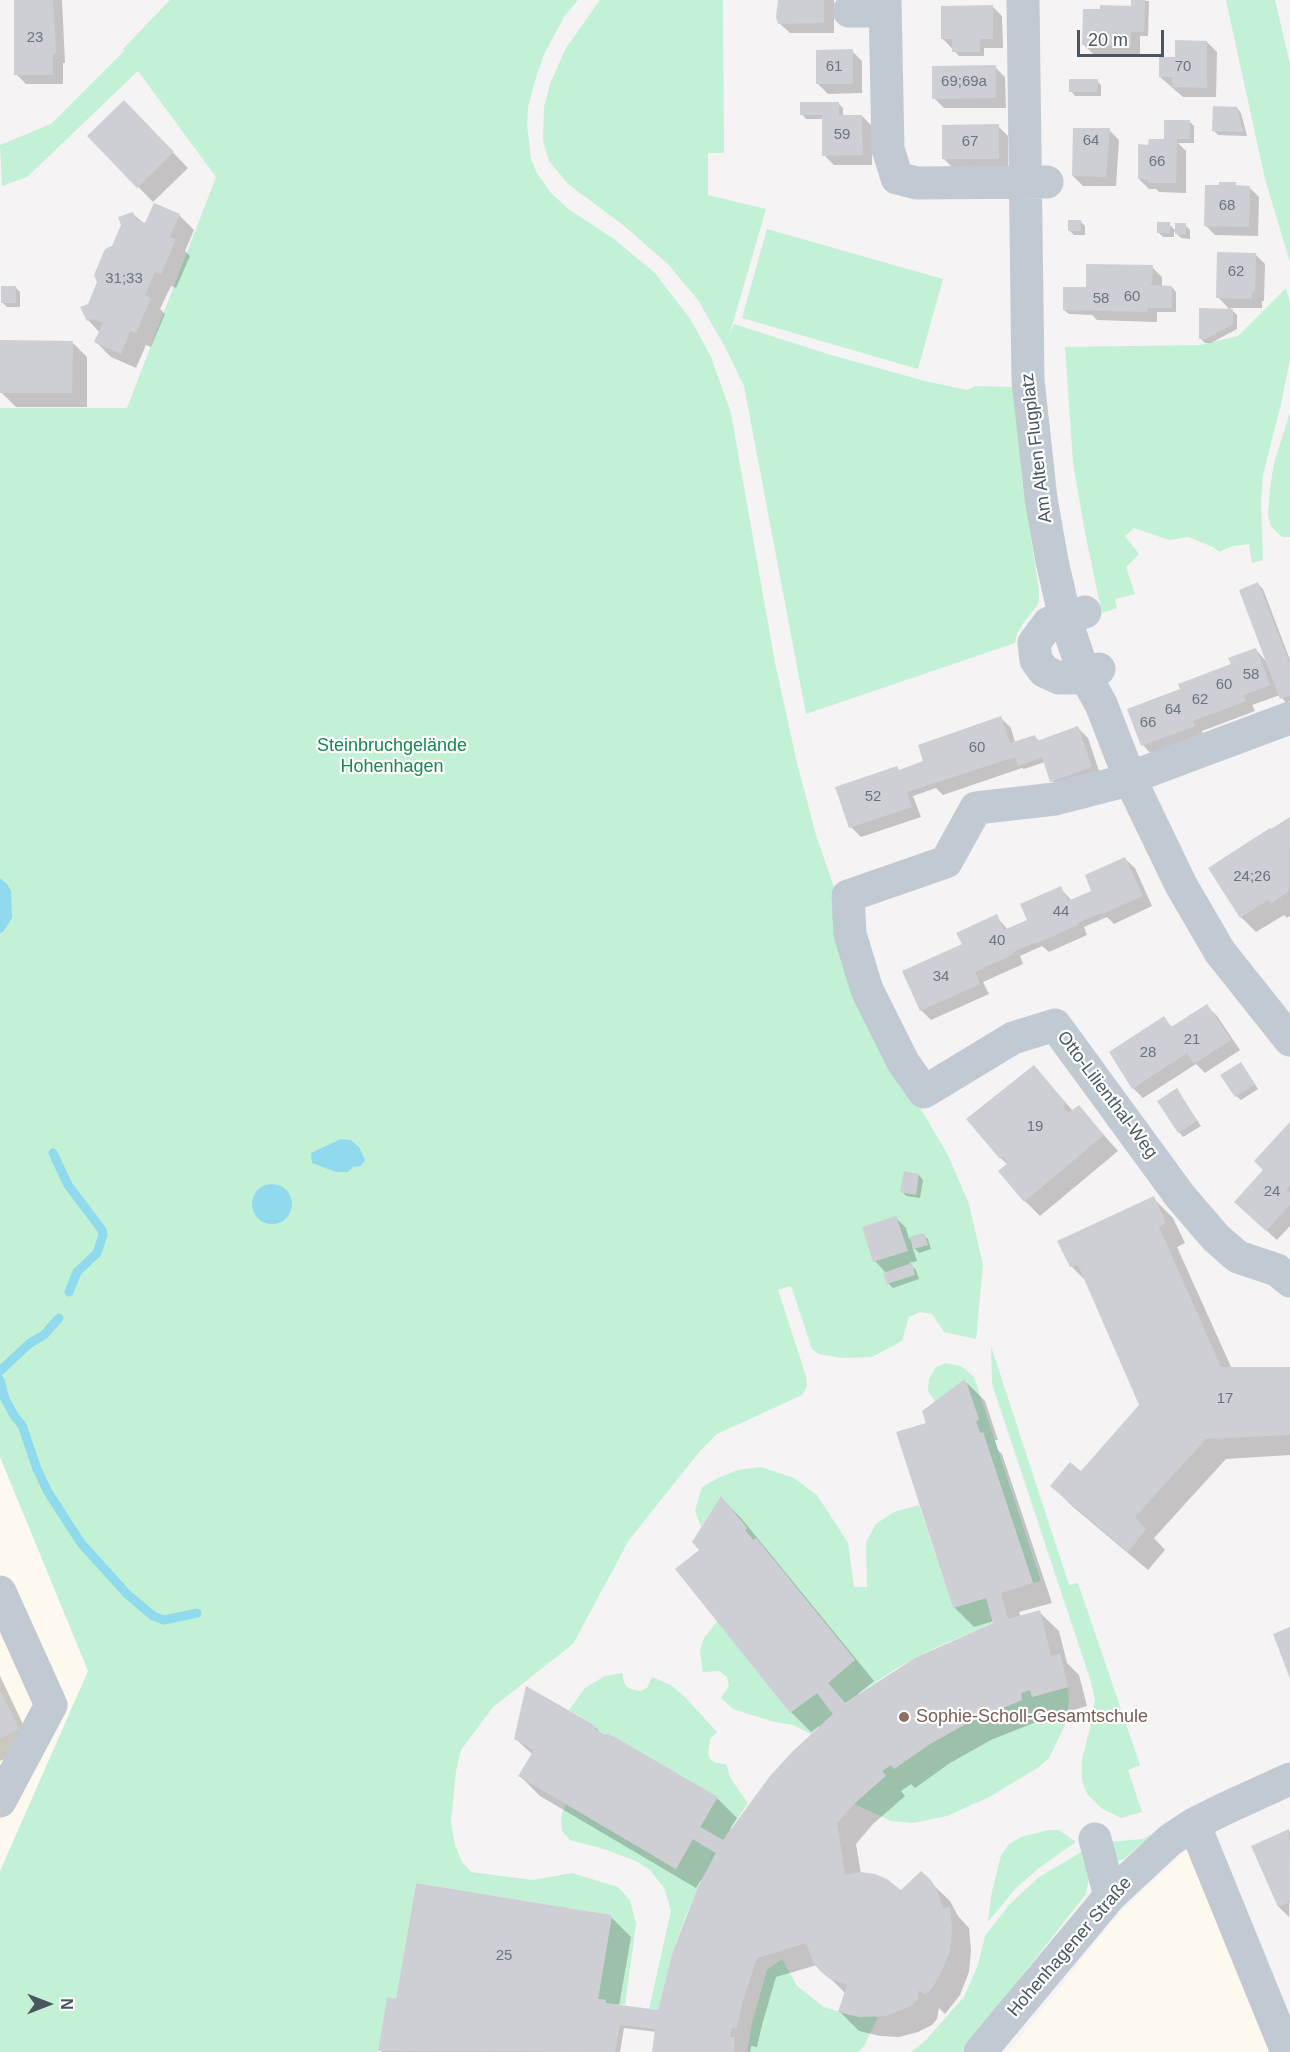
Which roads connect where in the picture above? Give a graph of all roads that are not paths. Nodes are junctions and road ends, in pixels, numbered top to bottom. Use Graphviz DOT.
graph roads {
  1 [pos="1023,0"];
  2 [pos="1044,0"];
  3 [pos="885,5"];
  4 [pos="849,11"];
  5 [pos="1036,182"];
  6 [pos="1290,718"];
  7 [pos="1130,779"];
  8 [pos="1290,1040"];
  9 [pos="1290,1281"];
  10 [pos="0,1592"];
  11 [pos="1290,1779"];
  12 [pos="0,1801"];
  13 [pos="1194,1824"];
  14 [pos="1095,1839"];
  15 [pos="1110,1896"];
  16 [pos="980,2052"];
  17 [pos="1287,2052"];
  1 -- 5 [label="street, Am Alten Flugplatz"];
  2 -- 5 [label="street, Am Alten Flugplatz"];
  3 -- 4 [label="street"];
  3 -- 5 [label="street"];
  5 -- 7 [label="street, Am Alten Flugplatz"];
  6 -- 7 [label="street"];
  7 -- 8 [label="street, Am Alten Flugplatz"];
  7 -- 9 [label="street, Otto-Lilienthal-Weg"];
  10 -- 12 [label="street"];
  11 -- 13 [label="street, Hohenhagener Straße"];
  13 -- 15 [label="street, Hohenhagener Straße"];
  13 -- 17 [label="street"];
  14 -- 15 [label="street"];
  15 -- 16 [label="street, Hohenhagener Straße"];
}
